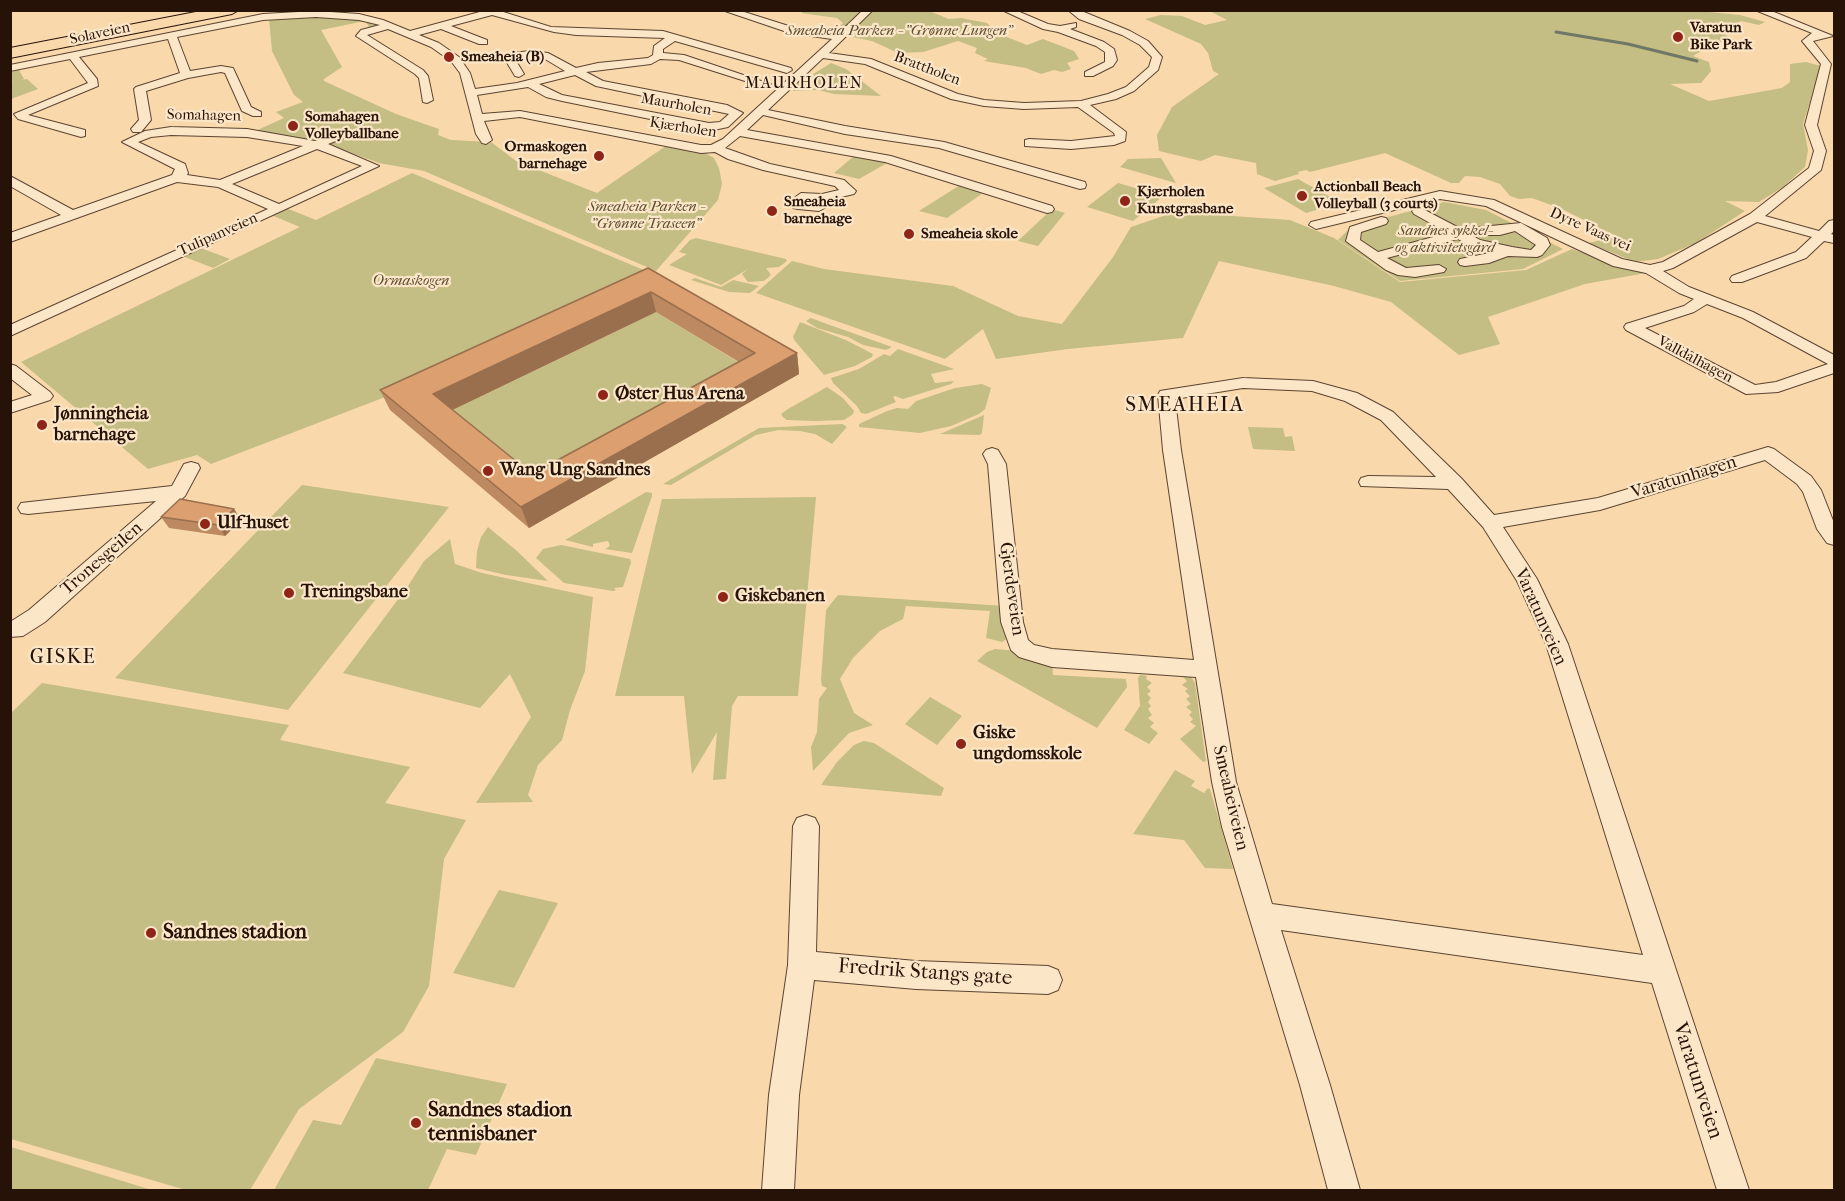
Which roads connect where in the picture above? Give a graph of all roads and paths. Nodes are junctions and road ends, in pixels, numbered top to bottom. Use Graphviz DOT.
graph roads {
  1 [pos="199,10"];
  2 [pos="232,10"];
  3 [pos="726,10"];
  4 [pos="869,10"];
  5 [pos="1006,10"];
  6 [pos="1072,10"];
  7 [pos="1759,10"];
  8 [pos="1768,10"];
  9 [pos="1783,19"];
  10 [pos="1088,20"];
  11 [pos="441,25"];
  12 [pos="389,26"];
  13 [pos="1060,28"];
  14 [pos="171,34"];
  15 [pos="409,34"];
  16 [pos="1829,36"];
  17 [pos="674,37"];
  18 [pos="840,37"];
  19 [pos="483,42"];
  20 [pos="10,47"];
  21 [pos="498,49"];
  22 [pos="10,53"];
  23 [pos="72,55"];
  24 [pos="821,55"];
  25 [pos="508,56"];
  26 [pos="658,56"];
  27 [pos="10,68"];
  28 [pos="787,70"];
  29 [pos="578,73"];
  30 [pos="519,74"];
  31 [pos="1089,74"];
  32 [pos="186,75"];
  33 [pos="529,83"];
  34 [pos="768,84"];
  35 [pos="608,86"];
  36 [pos="1021,90"];
  37 [pos="471,93"];
  38 [pos="427,100"];
  39 [pos="581,101"];
  40 [pos="1082,104"];
  41 [pos="1024,106"];
  42 [pos="759,111"];
  43 [pos="478,118"];
  44 [pos="244,119"];
  45 [pos="90,123"];
  46 [pos="137,129"];
  47 [pos="738,132"];
  48 [pos="345,133"];
  49 [pos="486,140"];
  50 [pos="1029,143"];
  51 [pos="1818,143"];
  52 [pos="318,145"];
  53 [pos="1834,146"];
  54 [pos="717,148"];
  55 [pos="177,178"];
  56 [pos="10,180"];
  57 [pos="221,184"];
  58 [pos="1080,184"];
  59 [pos="822,198"];
  60 [pos="278,208"];
  61 [pos="1047,209"];
  62 [pos="1419,211"];
  63 [pos="71,215"];
  64 [pos="1755,217"];
  65 [pos="1834,224"];
  66 [pos="1316,225"];
  67 [pos="1516,226"];
  68 [pos="10,238"];
  69 [pos="1462,238"];
  70 [pos="1828,238"];
  71 [pos="1414,248"];
  72 [pos="1503,251"];
  73 [pos="1375,257"];
  74 [pos="1449,265"];
  75 [pos="1650,269"];
  76 [pos="1737,279"];
  77 [pos="1705,299"];
  78 [pos="10,331"];
  79 [pos="1834,361"];
  80 [pos="1834,368"];
  81 [pos="10,369"];
  82 [pos="1166,396"];
  83 [pos="10,408"];
  84 [pos="992,454"];
  85 [pos="191,468"];
  86 [pos="1368,482"];
  87 [pos="1455,483"];
  88 [pos="178,492"];
  89 [pos="28,508"];
  90 [pos="1490,522"];
  91 [pos="1834,538"];
  92 [pos="12,634"];
  93 [pos="1204,669"];
  94 [pos="806,826"];
  95 [pos="1262,915"];
  96 [pos="802,965"];
  97 [pos="1662,971"];
  98 [pos="1048,981"];
  99 [pos="778,1191"];
  100 [pos="1344,1191"];
  101 [pos="1733,1191"];
  1 -- 20 [label="highway"];
  2 -- 22 [label="highway"];
  3 -- 18 [label="street"];
  4 -- 18 [label="street"];
  5 -- 13 [label="street"];
  6 -- 10 [label="street"];
  7 -- 9 [label="street"];
  8 -- 9 [label="street"];
  9 -- 16 [label="street"];
  10 -- 13 [label="street"];
  10 -- 40 [label="street, Brattholen"];
  11 -- 15 [label="street"];
  11 -- 17 [label="street"];
  11 -- 19 [label="street"];
  12 -- 14 [label="street, Solaveien"];
  12 -- 15 [label="street, Solaveien"];
  12 -- 38 [label="street"];
  13 -- 31 [label="street"];
  14 -- 23 [label="street, Solaveien"];
  14 -- 32 [label="street"];
  15 -- 37 [label="street, Solaveien"];
  16 -- 51 [label="street"];
  17 -- 26 [label="street"];
  17 -- 28 [label="street"];
  18 -- 24 [label="street"];
  21 -- 25 [label="street"];
  23 -- 27 [label="street, Solaveien"];
  23 -- 45 [label="street"];
  24 -- 41 [label="street, Brattholen"];
  24 -- 42 [label="street"];
  25 -- 29 [label="street, Maurholen"];
  25 -- 30 [label="street"];
  26 -- 29 [label="street"];
  26 -- 34 [label="street"];
  29 -- 33 [label="street"];
  29 -- 35 [label="street, Maurholen"];
  32 -- 44 [label="street"];
  32 -- 46 [label="street"];
  33 -- 37 [label="street"];
  33 -- 39 [label="street, Maurholen"];
  35 -- 39 [label="street"];
  35 -- 39 [label="street, Maurholen"];
  36 -- 41 [label="street"];
  37 -- 43 [label="street, Solaveien"];
  40 -- 41 [label="street, Brattholen"];
  40 -- 50 [label="street"];
  42 -- 47 [label="street"];
  42 -- 58 [label="street"];
  43 -- 49 [label="street, Solaveien"];
  43 -- 54 [label="street, Kjærholen"];
  47 -- 54 [label="street"];
  47 -- 61 [label="street, Kjærholen"];
  48 -- 52 [label="street"];
  51 -- 53 [label="street"];
  51 -- 64 [label="street"];
  52 -- 55 [label="street, Somahagen"];
  52 -- 57 [label="street"];
  52 -- 60 [label="street, Tulipanveien"];
  54 -- 59 [label="street, Kjærholen"];
  55 -- 57 [label="street"];
  55 -- 63 [label="street"];
  56 -- 63 [label="street"];
  57 -- 60 [label="street"];
  60 -- 78 [label="street, Tulipanveien"];
  62 -- 67 [label="street"];
  62 -- 69 [label="street"];
  62 -- 73 [label="street"];
  63 -- 68 [label="street"];
  64 -- 70 [label="street"];
  64 -- 75 [label="street"];
  65 -- 70 [label="street"];
  66 -- 75 [label="street, Dyre Vaas vei"];
  67 -- 69 [label="street"];
  67 -- 72 [label="street"];
  69 -- 71 [label="street"];
  69 -- 72 [label="street"];
  70 -- 76 [label="street"];
  71 -- 73 [label="street"];
  71 -- 74 [label="street"];
  72 -- 74 [label="street"];
  73 -- 74 [label="street"];
  75 -- 77 [label="street"];
  77 -- 79 [label="street"];
  77 -- 80 [label="street, Valldalhagen"];
  81 -- 83 [label="street"];
  82 -- 87 [label="street, Varatunveien"];
  82 -- 93 [label="street, Smeaheiveien"];
  84 -- 93 [label="street, Gjerdeveien"];
  85 -- 88 [label="street, Tronesgeilen"];
  86 -- 87 [label="street"];
  87 -- 90 [label="street, Varatunveien"];
  88 -- 89 [label="street"];
  88 -- 92 [label="street, Tronesgeilen"];
  90 -- 91 [label="street, Varatunhagen"];
  90 -- 97 [label="street, Varatunveien"];
  93 -- 95 [label="street, Smeaheiveien"];
  94 -- 96 [label="street"];
  95 -- 97 [label="street"];
  95 -- 100 [label="street, Smeaheiveien"];
  96 -- 98 [label="street, Fredrik Stangs gate"];
  96 -- 99 [label="street"];
  97 -- 101 [label="street, Varatunveien"];
}
